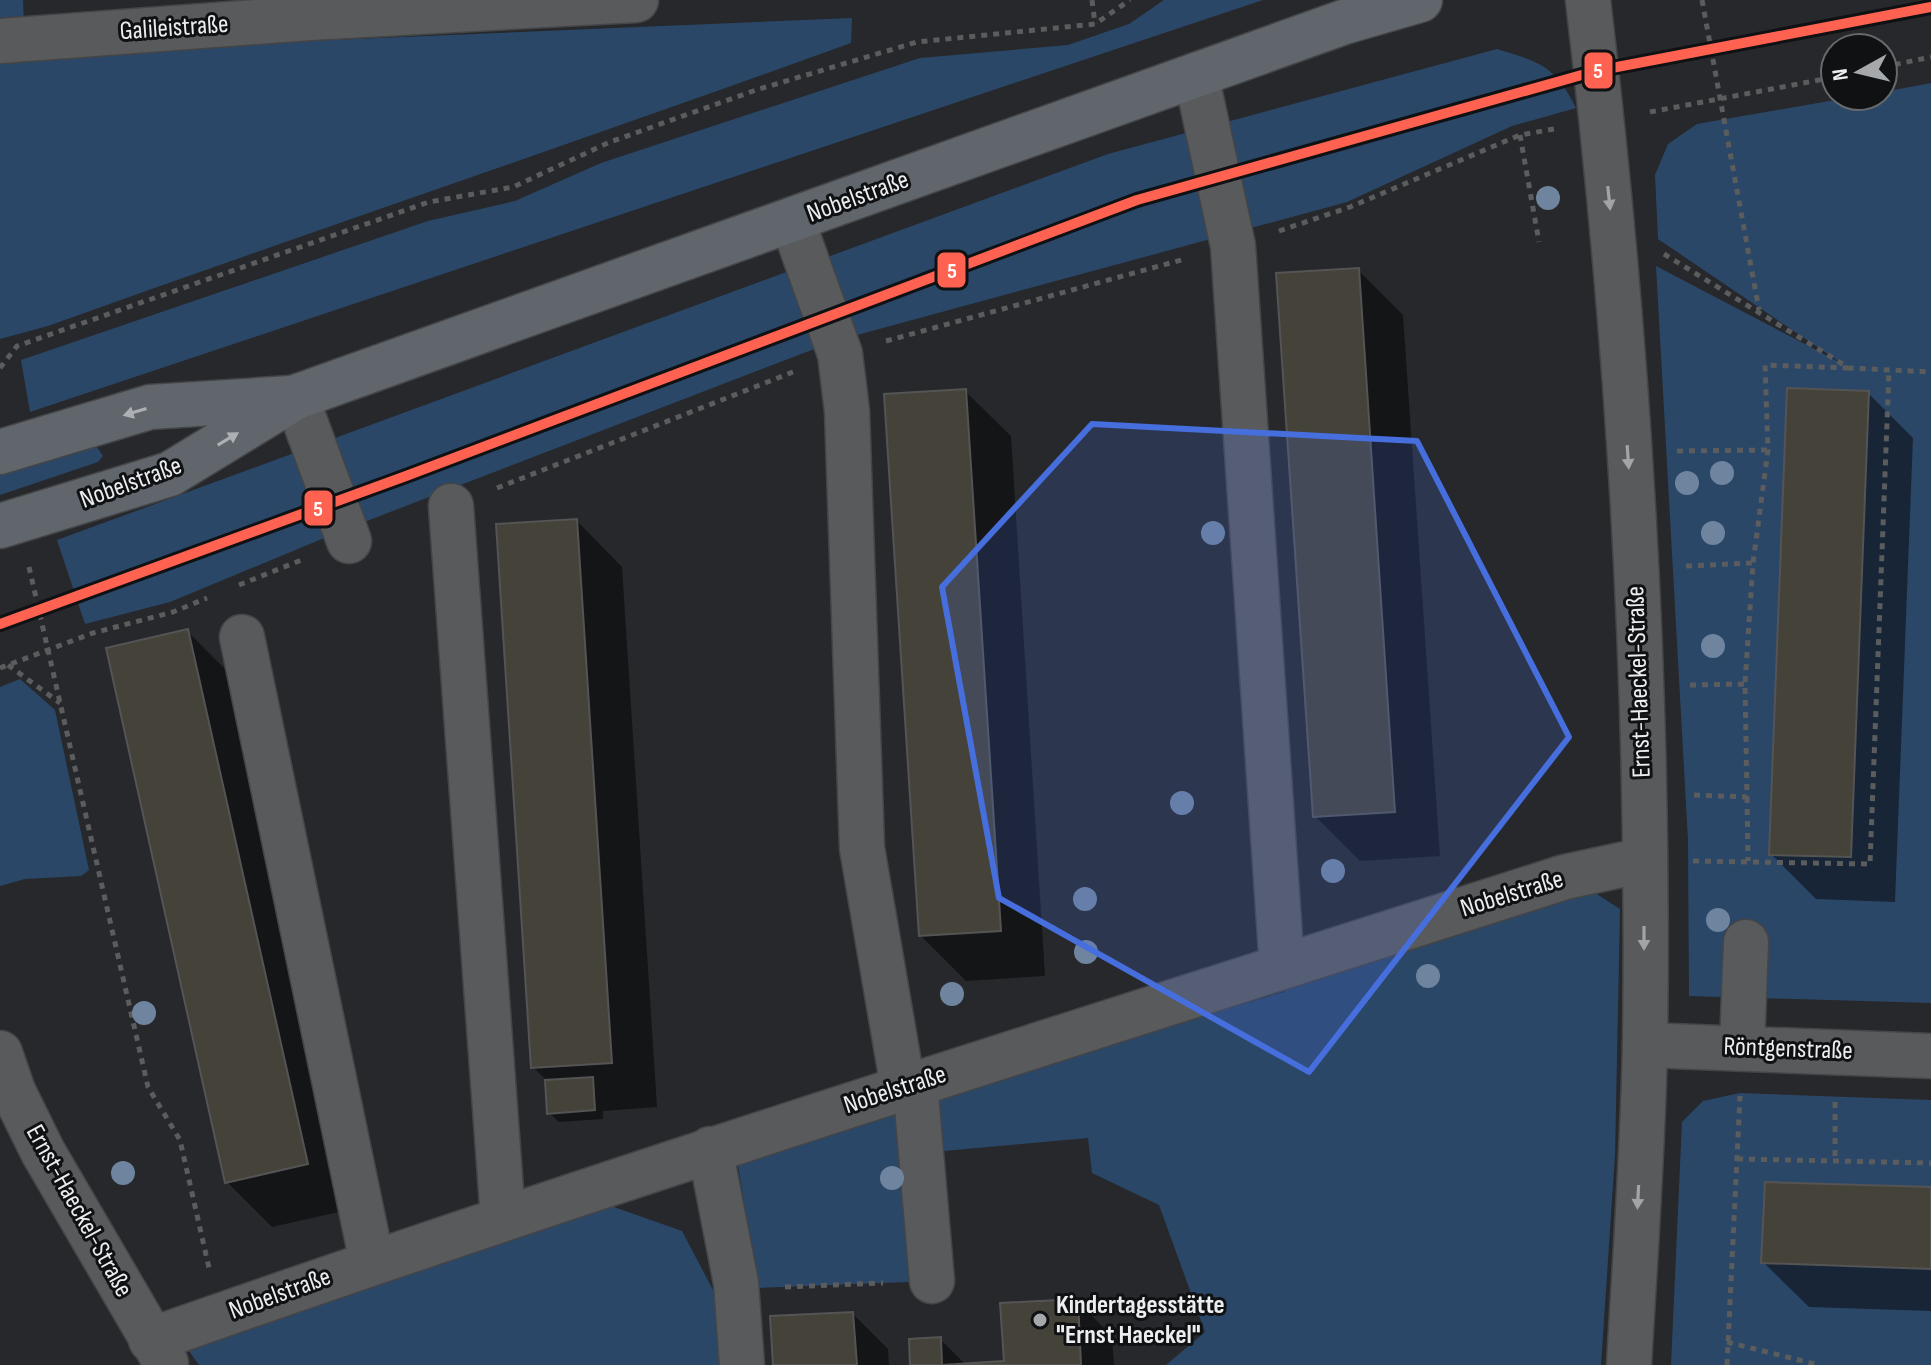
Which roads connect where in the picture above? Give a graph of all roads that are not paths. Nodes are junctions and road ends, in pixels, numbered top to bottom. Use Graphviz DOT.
graph roads {
  1 [pos="636,0"];
  2 [pos="1420,0"];
  3 [pos="1588,0"];
  4 [pos="0,41"];
  5 [pos="1196,75"];
  6 [pos="792,220"];
  7 [pos="296,397"];
  8 [pos="0,452"];
  9 [pos="451,506"];
  10 [pos="0,526"];
  11 [pos="349,541"];
  12 [pos="242,637"];
  13 [pos="1644,860"];
  14 [pos="1746,942"];
  15 [pos="1282,967"];
  16 [pos="1645,1045"];
  17 [pos="1742,1047"];
  18 [pos="0,1053"];
  19 [pos="1931,1056"];
  20 [pos="909,1085"];
  21 [pos="710,1149"];
  22 [pos="503,1218"];
  23 [pos="372,1262"];
  24 [pos="932,1281"];
  25 [pos="159,1352"];
  26 [pos="742,1365"];
  27 [pos="1629,1365"];
  1 -- 4 [label="street, Galileistraße"];
  2 -- 5 [label="main road, Nobelstraße"];
  3 -- 13 [label="street, Ernst-Haeckel-Straße, one-way"];
  5 -- 6 [label="main road, Nobelstraße"];
  5 -- 15 [label="street"];
  6 -- 7 [label="main road, Nobelstraße"];
  6 -- 20 [label="street"];
  7 -- 8 [label="main road, Nobelstraße, one-way"];
  10 -- 7 [label="main road, Nobelstraße, one-way"];
  7 -- 11 [label="street"];
  9 -- 22 [label="street"];
  12 -- 23 [label="street"];
  13 -- 15 [label="street, Nobelstraße"];
  13 -- 16 [label="street, Ernst-Haeckel-Straße, one-way"];
  14 -- 17 [label="street"];
  15 -- 20 [label="street, Nobelstraße"];
  16 -- 17 [label="street, Röntgenstraße"];
  16 -- 27 [label="street, Ernst-Haeckel-Straße, one-way"];
  17 -- 19 [label="street, Röntgenstraße"];
  18 -- 25 [label="street, Ernst-Haeckel-Straße"];
  20 -- 21 [label="street, Nobelstraße"];
  20 -- 24 [label="street"];
  21 -- 22 [label="street, Nobelstraße"];
  21 -- 26 [label="street"];
  22 -- 23 [label="street, Nobelstraße"];
  23 -- 25 [label="street, Nobelstraße"];
}
